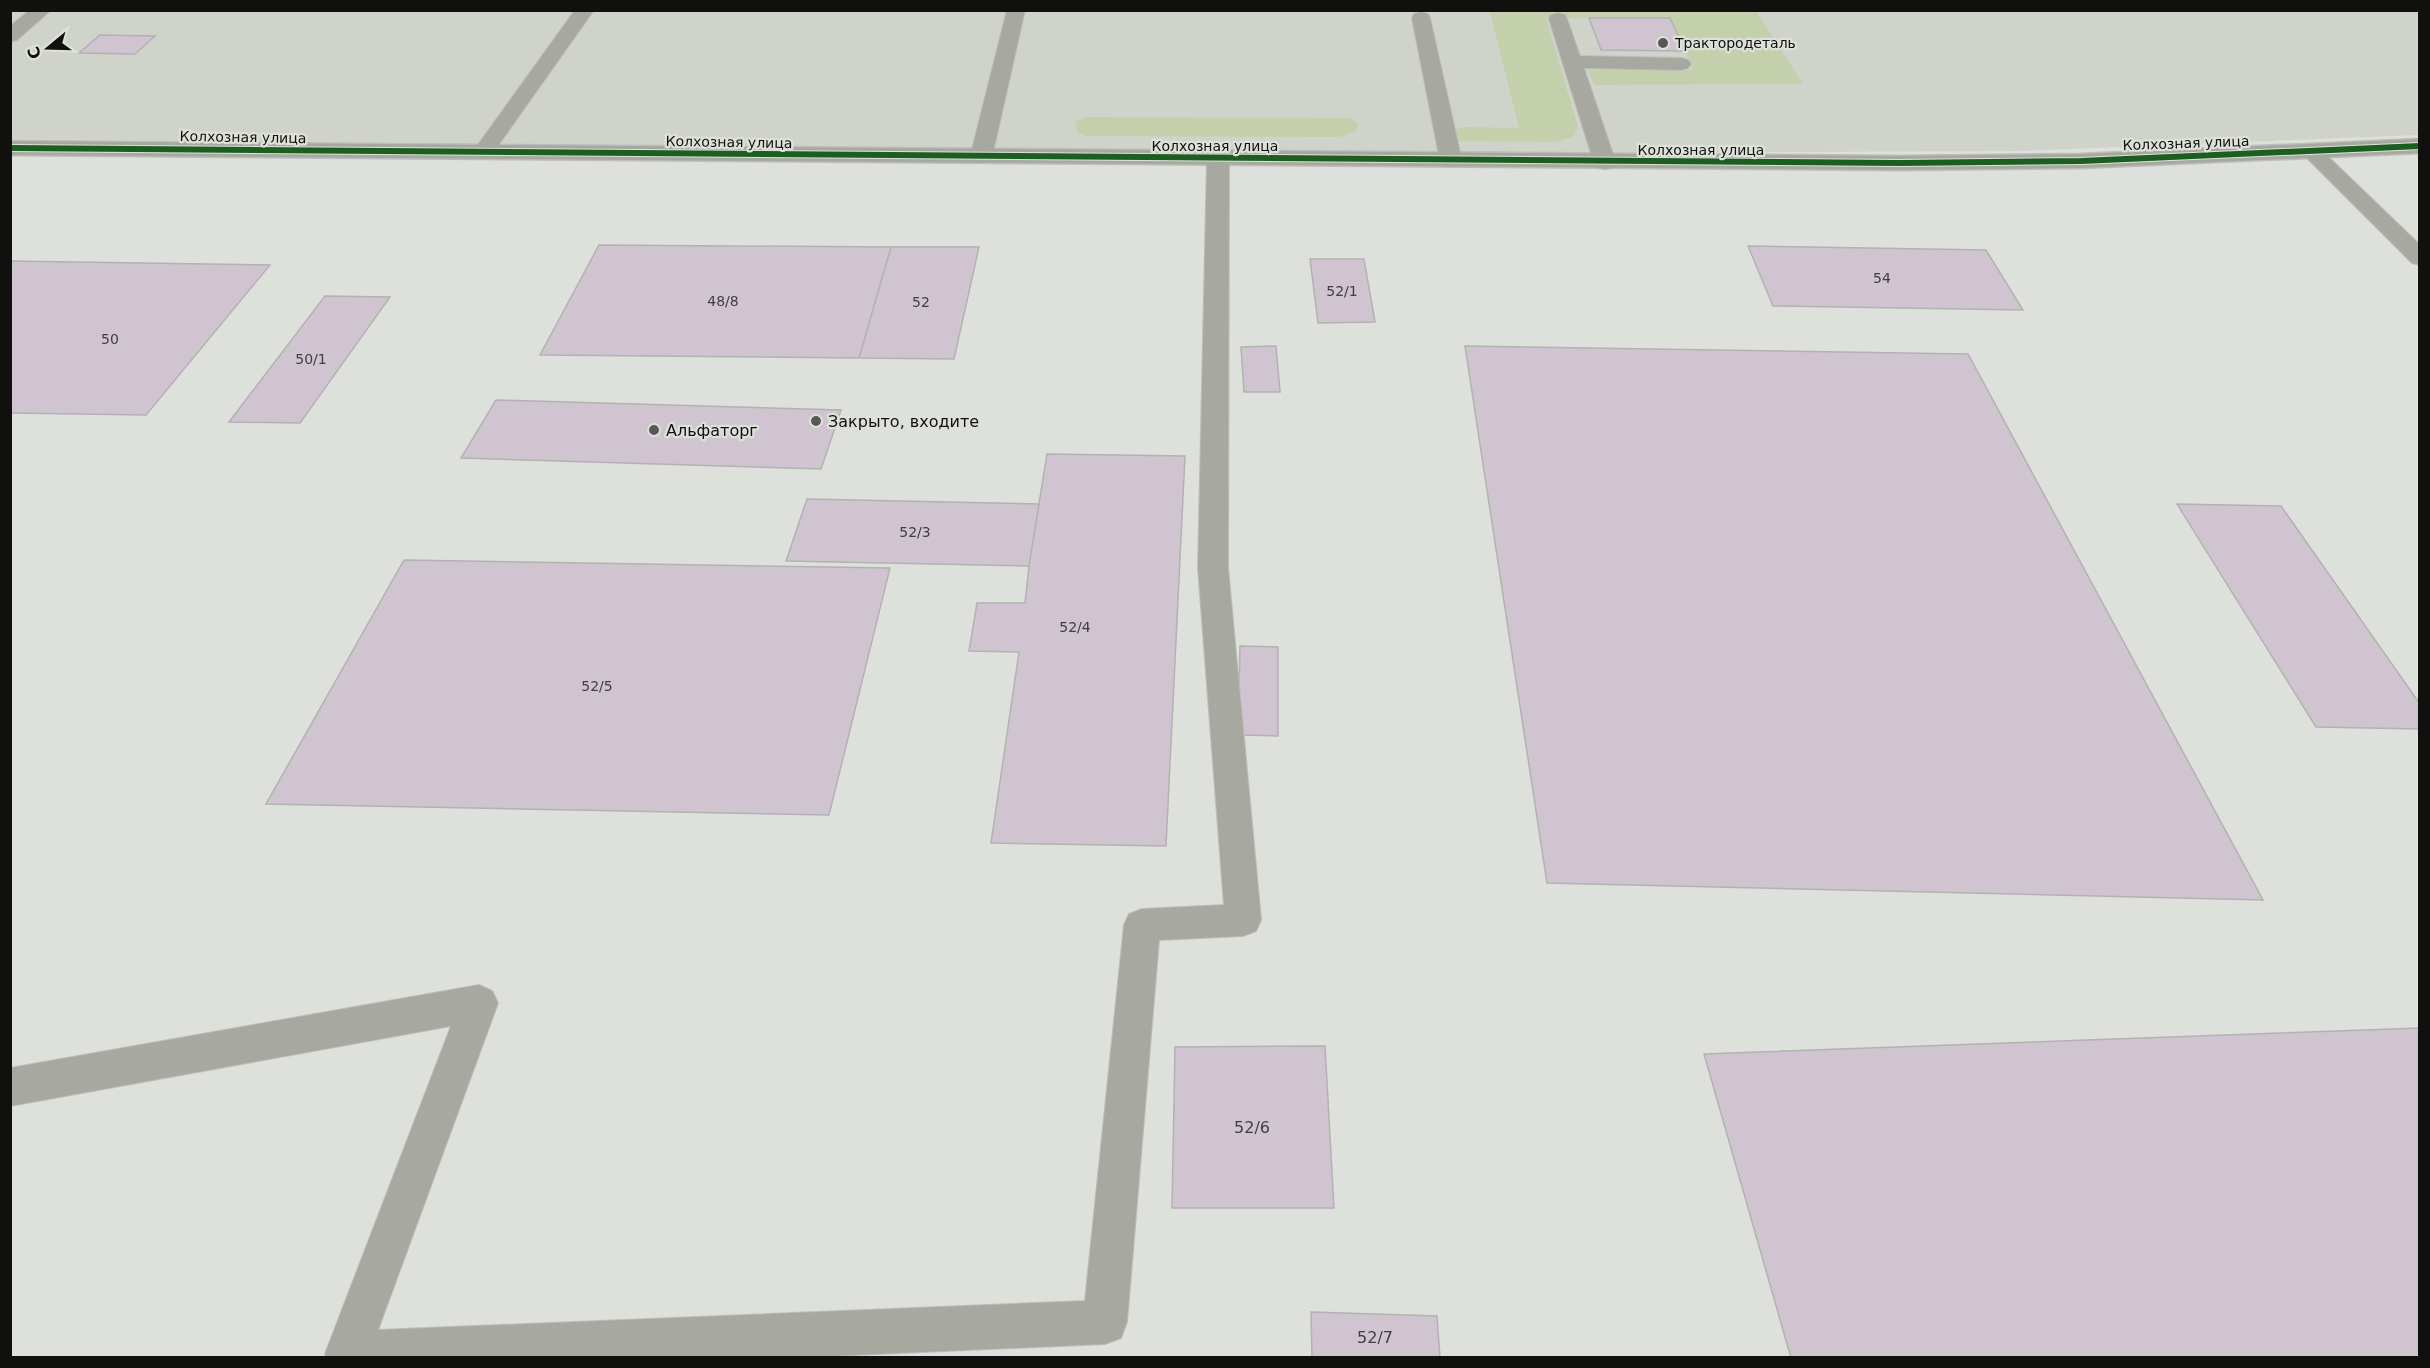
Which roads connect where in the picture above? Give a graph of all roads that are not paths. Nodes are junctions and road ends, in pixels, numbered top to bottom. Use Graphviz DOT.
graph roads {
  1 [pos="42,10"];
  2 [pos="585,10"];
  3 [pos="1016,10"];
  4 [pos="1421,18"];
  5 [pos="1558,19"];
  6 [pos="10,36"];
  7 [pos="1572,62"];
  8 [pos="1680,64"];
  9 [pos="2420,146"];
  10 [pos="10,148"];
  11 [pos="2311,151"];
  12 [pos="483,153"];
  13 [pos="981,157"];
  14 [pos="1218,159"];
  15 [pos="1451,161"];
  16 [pos="1605,163"];
  17 [pos="2420,258"];
  18 [pos="10,1087"];
  1 -- 6 [label="lane"];
  2 -- 12 [label="lane"];
  3 -- 13 [label="lane"];
  4 -- 15 [label="lane"];
  5 -- 7 [label="lane"];
  7 -- 8 [label="lane"];
  7 -- 16 [label="lane"];
  9 -- 11 [label="street, Колхозная улица"];
  10 -- 12 [label="street, Колхозная улица"];
  11 -- 16 [label="street, Колхозная улица"];
  11 -- 17 [label="lane"];
  12 -- 13 [label="street, Колхозная улица"];
  13 -- 14 [label="street, Колхозная улица"];
  14 -- 15 [label="street, Колхозная улица"];
  14 -- 18 [label="lane"];
  15 -- 16 [label="street, Колхозная улица"];
}
